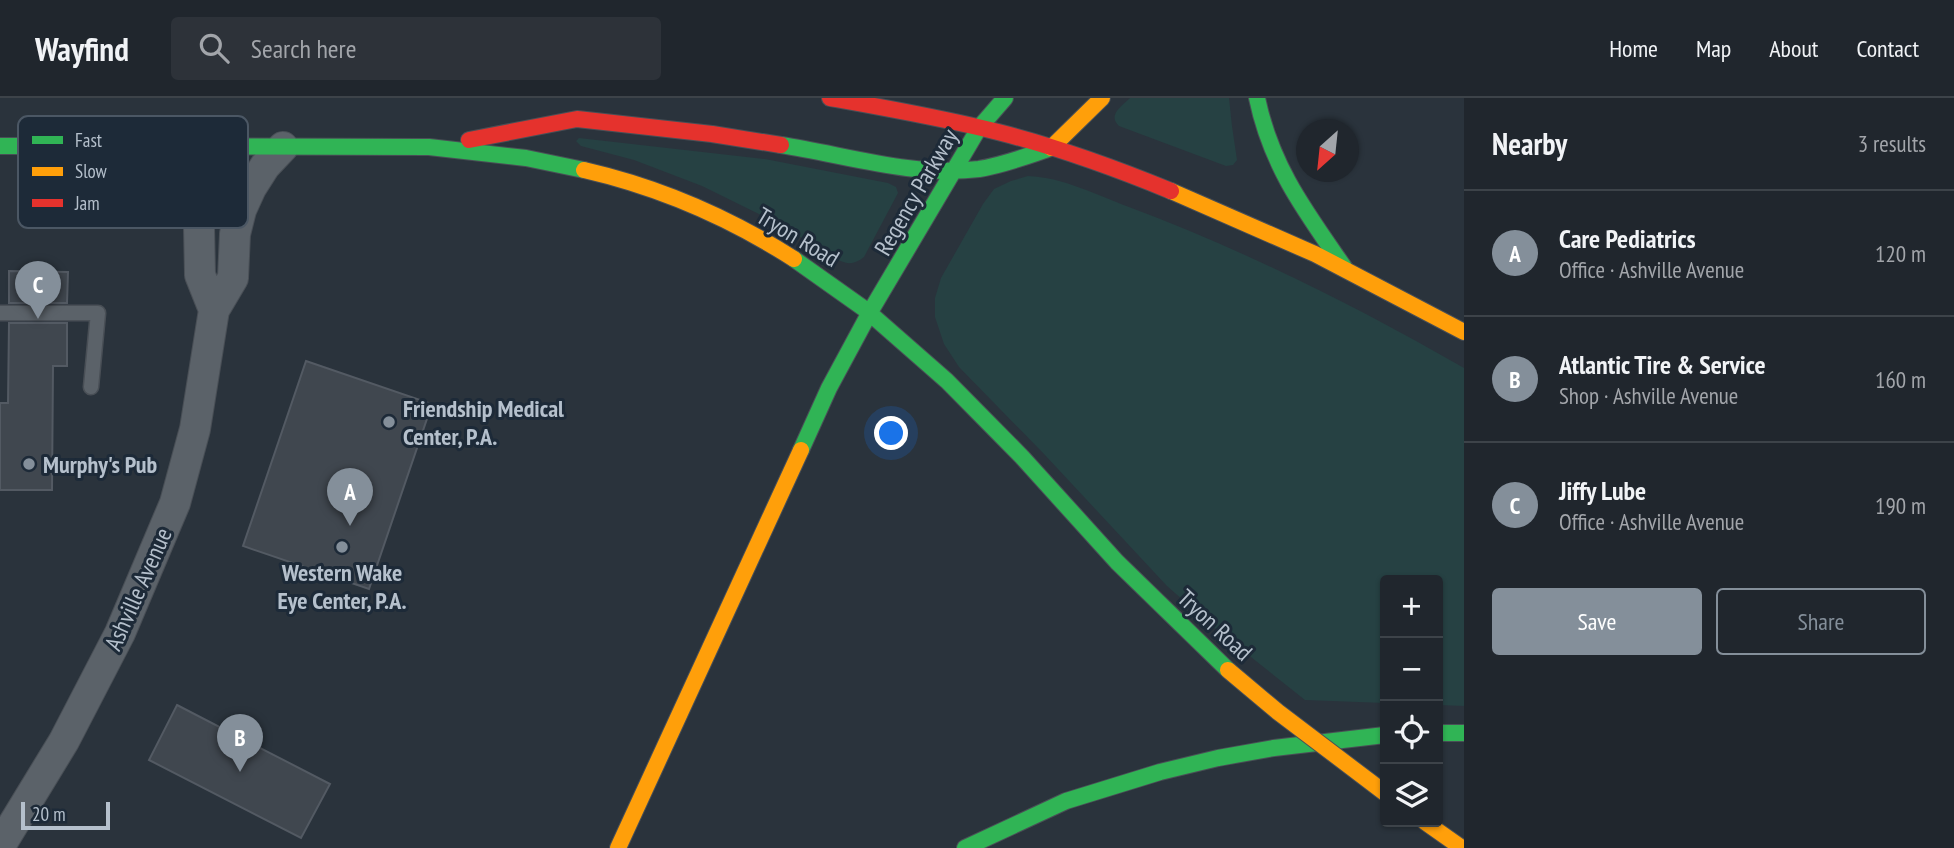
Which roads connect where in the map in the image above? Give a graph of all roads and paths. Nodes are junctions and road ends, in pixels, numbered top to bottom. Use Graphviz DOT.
graph roads {
  1 [pos="831,98"];
  2 [pos="1005,98"];
  3 [pos="1102,98"];
  4 [pos="1257,98"];
  5 [pos="979,128"];
  6 [pos="0,146"];
  7 [pos="18,146"];
  8 [pos="248,147"];
  9 [pos="283,147"];
  10 [pos="429,147"];
  11 [pos="1051,148"];
  12 [pos="955,170"];
  13 [pos="248,195"];
  14 [pos="199,228"];
  15 [pos="236,228"];
  16 [pos="1345,268"];
  17 [pos="214,310"];
  18 [pos="0,313"];
  19 [pos="870,313"];
  20 [pos="1464,332"];
  21 [pos="91,387"];
  22 [pos="1443,733"];
  23 [pos="1464,733"];
  24 [pos="1380,736"];
  25 [pos="1380,789"];
  26 [pos="1432,827"];
  27 [pos="2,840"];
  28 [pos="618,848"];
  29 [pos="965,848"];
  30 [pos="1462,848"];
  1 -- 5 [label="main road"];
  2 -- 5 [label="main road, Regency Parkway"];
  3 -- 11 [label="main road"];
  4 -- 16 [label="main road"];
  5 -- 11 [label="main road"];
  5 -- 12 [label="main road, Regency Parkway"];
  6 -- 7 [label="main road, Tryon Road"];
  8 -- 9 [label="main road, Tryon Road"];
  9 -- 10 [label="main road, Tryon Road"];
  9 -- 13 [label="street, Ashville Avenue"];
  10 -- 12 [label="main road"];
  10 -- 19 [label="main road, Tryon Road"];
  11 -- 12 [label="main road"];
  11 -- 16 [label="main road"];
  12 -- 19 [label="main road, Regency Parkway"];
  14 -- 17 [label="street"];
  15 -- 17 [label="street, Ashville Avenue"];
  16 -- 20 [label="main road"];
  17 -- 27 [label="street, Ashville Avenue"];
  18 -- 21 [label="lane"];
  19 -- 25 [label="main road, Tryon Road, bridge"];
  19 -- 28 [label="main road, Regency Parkway"];
  22 -- 23 [label="main road"];
  24 -- 29 [label="main road"];
  26 -- 30 [label="main road"];
}
